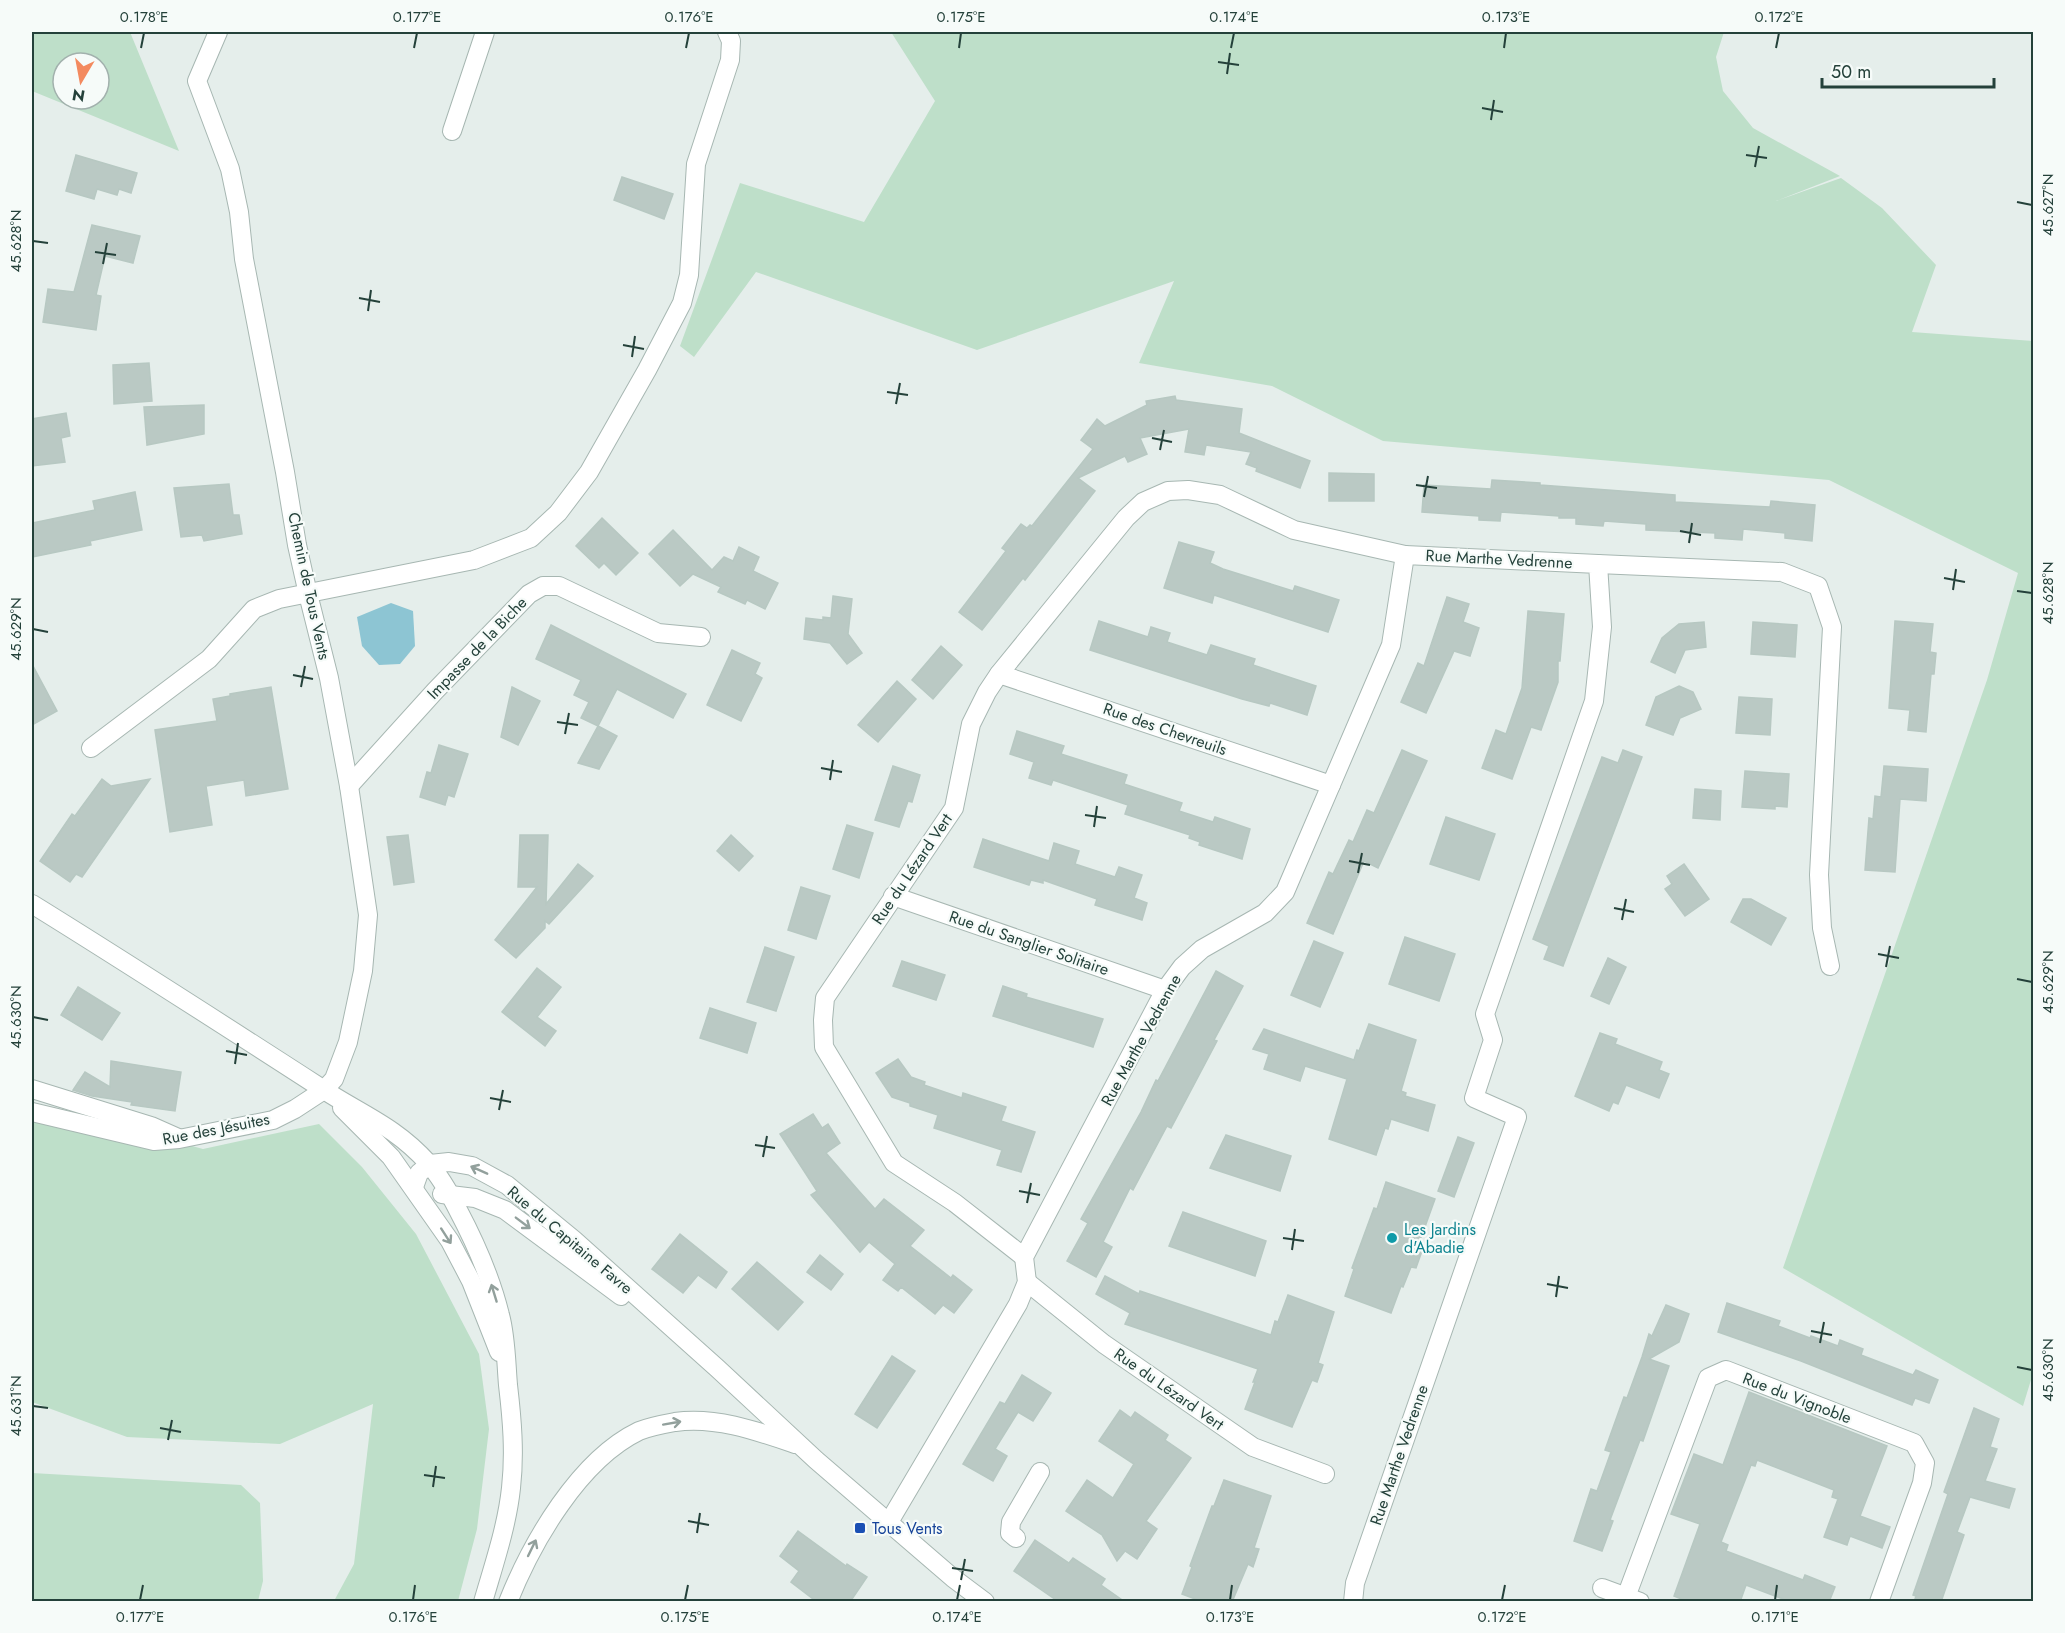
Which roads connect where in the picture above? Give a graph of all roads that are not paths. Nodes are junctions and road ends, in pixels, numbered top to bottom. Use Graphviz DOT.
graph roads {
  1 [pos="219,32"];
  2 [pos="485,32"];
  3 [pos="727,32"];
  4 [pos="452,131"];
  5 [pos="1405,555"];
  6 [pos="1598,564"];
  7 [pos="308,594"];
  8 [pos="701,637"];
  9 [pos="999,674"];
  10 [pos="91,748"];
  11 [pos="1331,785"];
  12 [pos="349,786"];
  13 [pos="893,896"];
  14 [pos="32,904"];
  15 [pos="1830,966"];
  16 [pos="1165,990"];
  17 [pos="32,1089"];
  18 [pos="324,1090"];
  19 [pos="32,1112"];
  20 [pos="179,1139"];
  21 [pos="421,1175"];
  22 [pos="450,1195"];
  23 [pos="1024,1257"];
  24 [pos="1028,1282"];
  25 [pos="717,1368"];
  26 [pos="507,1371"];
  27 [pos="804,1448"];
  28 [pos="1040,1472"];
  29 [pos="1325,1473"];
  30 [pos="889,1522"];
  31 [pos="1016,1538"];
  32 [pos="1602,1588"];
  33 [pos="1633,1599"];
  34 [pos="483,1602"];
  35 [pos="508,1602"];
  36 [pos="984,1602"];
  37 [pos="1353,1602"];
  38 [pos="1879,1602"];
  1 -- 7 [label="street, Chemin de Tous Vents"];
  2 -- 4 [label="street"];
  3 -- 7 [label="street"];
  5 -- 6 [label="street, Rue Marthe Vedrenne"];
  5 -- 9 [label="street, Rue du Lézard Vert"];
  5 -- 11 [label="street, Rue Marthe Vedrenne"];
  6 -- 15 [label="street"];
  6 -- 37 [label="street, Rue Marthe Vedrenne"];
  7 -- 10 [label="street"];
  7 -- 12 [label="street, Chemin de Tous Vents"];
  8 -- 12 [label="street, Impasse de la Biche"];
  9 -- 11 [label="street, Rue des Chevreuils"];
  9 -- 13 [label="street, Rue du Lézard Vert"];
  11 -- 16 [label="street, Rue Marthe Vedrenne"];
  12 -- 18 [label="street, Chemin de Tous Vents"];
  13 -- 16 [label="street, Rue du Sanglier Solitaire"];
  13 -- 23 [label="street, Rue du Lézard Vert"];
  14 -- 18 [label="street"];
  16 -- 23 [label="street, Rue Marthe Vedrenne"];
  17 -- 20 [label="street"];
  18 -- 20 [label="street, Rue des Jésuites"];
  18 -- 21 [label="street"];
  18 -- 21 [label="street"];
  19 -- 20 [label="street, Rue des Jésuites"];
  21 -- 22 [label="street"];
  25 -- 21 [label="street, Rue du Capitaine Favre, one-way"];
  21 -- 26 [label="street, one-way"];
  22 -- 25 [label="street, Rue du Capitaine Favre, one-way"];
  26 -- 22 [label="street, one-way"];
  23 -- 24 [label="street"];
  24 -- 29 [label="street, Rue du Lézard Vert"];
  24 -- 30 [label="street"];
  25 -- 27 [label="street, Rue du Capitaine Favre"];
  26 -- 34 [label="street"];
  27 -- 30 [label="street, Rue du Capitaine Favre"];
  35 -- 27 [label="street, one-way"];
  28 -- 31 [label="street"];
  30 -- 36 [label="street, Rue du Capitaine Favre"];
  32 -- 33 [label="street"];
  33 -- 38 [label="street, Rue du Vignoble"];
}
